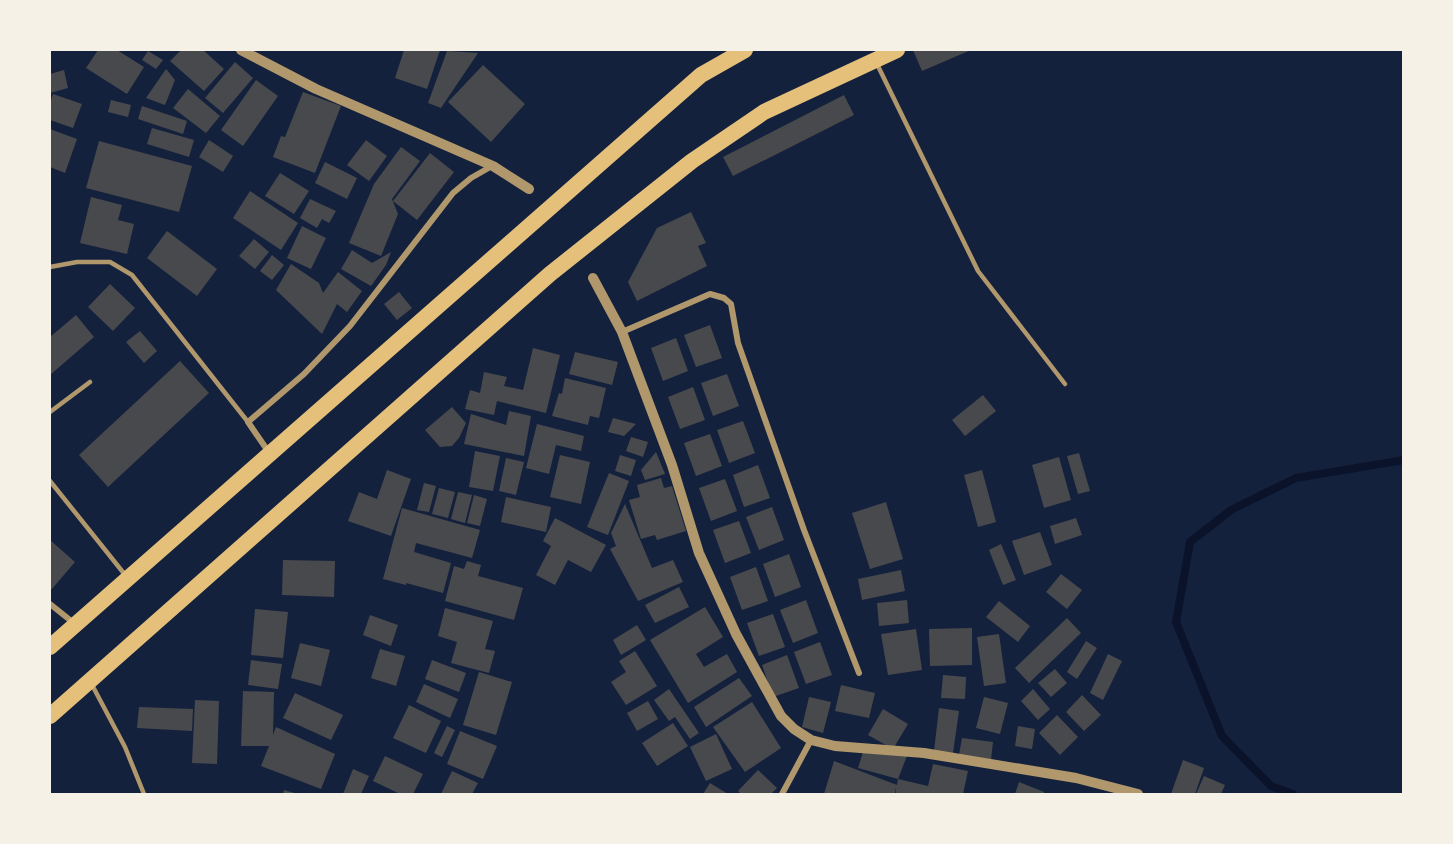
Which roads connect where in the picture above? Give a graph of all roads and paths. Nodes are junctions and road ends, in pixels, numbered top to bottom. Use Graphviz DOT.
graph roads {
  1 [pos="241,50"];
  2 [pos="745,50"];
  3 [pos="897,50"];
  4 [pos="875,59"];
  5 [pos="493,166"];
  6 [pos="529,189"];
  7 [pos="50,267"];
  8 [pos="592,278"];
  9 [pos="622,333"];
  10 [pos="90,382"];
  11 [pos="1065,384"];
  12 [pos="50,412"];
  13 [pos="248,422"];
  14 [pos="270,454"];
  15 [pos="50,481"];
  16 [pos="128,578"];
  17 [pos="50,604"];
  18 [pos="75,624"];
  19 [pos="50,647"];
  20 [pos="859,673"];
  21 [pos="90,681"];
  22 [pos="50,716"];
  23 [pos="811,740"];
  24 [pos="144,795"];
  25 [pos="782,795"];
  26 [pos="1138,795"];
  1 -- 5 [label="street"];
  2 -- 14 [label="highway"];
  3 -- 4 [label="highway"];
  4 -- 11 [label="lane"];
  4 -- 21 [label="highway"];
  5 -- 6 [label="street"];
  5 -- 13 [label="street"];
  7 -- 13 [label="lane"];
  8 -- 9 [label="street"];
  9 -- 20 [label="street"];
  9 -- 23 [label="street"];
  10 -- 12 [label="lane"];
  13 -- 14 [label="street"];
  14 -- 16 [label="highway"];
  15 -- 16 [label="lane"];
  16 -- 18 [label="highway"];
  17 -- 18 [label="street"];
  18 -- 19 [label="highway"];
  21 -- 22 [label="highway"];
  21 -- 24 [label="lane"];
  23 -- 25 [label="street"];
  23 -- 26 [label="street"];
}
